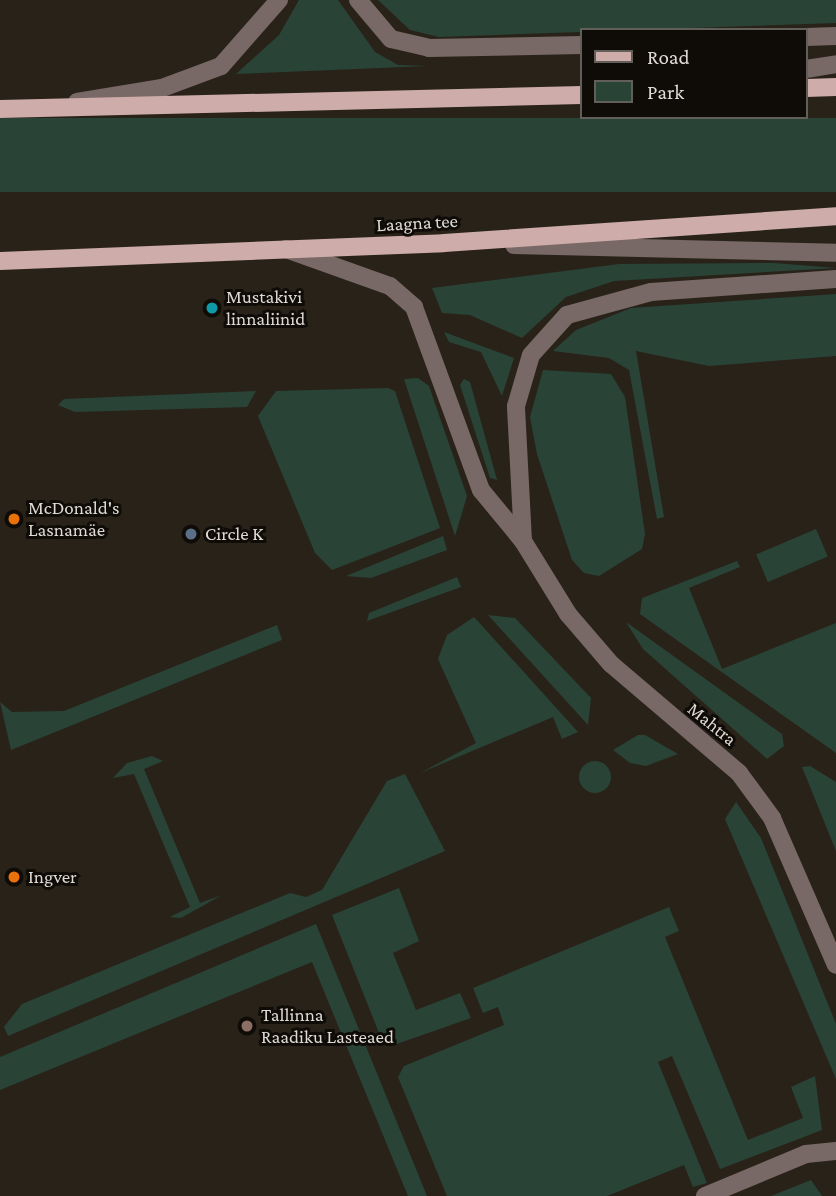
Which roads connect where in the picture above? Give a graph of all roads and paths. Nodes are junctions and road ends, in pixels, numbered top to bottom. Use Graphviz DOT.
graph roads {
  1 [pos="279,0"];
  2 [pos="358,0"];
  3 [pos="836,36"];
  4 [pos="808,37"];
  5 [pos="580,45"];
  6 [pos="836,64"];
  7 [pos="808,69"];
  8 [pos="836,87"];
  9 [pos="808,88"];
  10 [pos="580,95"];
  11 [pos="41,107"];
  12 [pos="0,109"];
  13 [pos="836,216"];
  14 [pos="444,243"];
  15 [pos="286,249"];
  16 [pos="836,253"];
  17 [pos="0,261"];
  18 [pos="836,279"];
  19 [pos="523,541"];
  20 [pos="836,965"];
  21 [pos="836,1151"];
  22 [pos="705,1196"];
  1 -- 11 [label="street"];
  2 -- 5 [label="street"];
  3 -- 4 [label="street"];
  6 -- 7 [label="street"];
  8 -- 9 [label="main road"];
  10 -- 11 [label="main road"];
  11 -- 12 [label="main road"];
  13 -- 14 [label="main road, Laagna tee"];
  14 -- 15 [label="main road, Laagna tee"];
  14 -- 16 [label="street"];
  15 -- 17 [label="main road, Laagna tee"];
  15 -- 19 [label="street"];
  18 -- 19 [label="street"];
  19 -- 20 [label="street, Mahtra"];
  21 -- 22 [label="street"];
}
